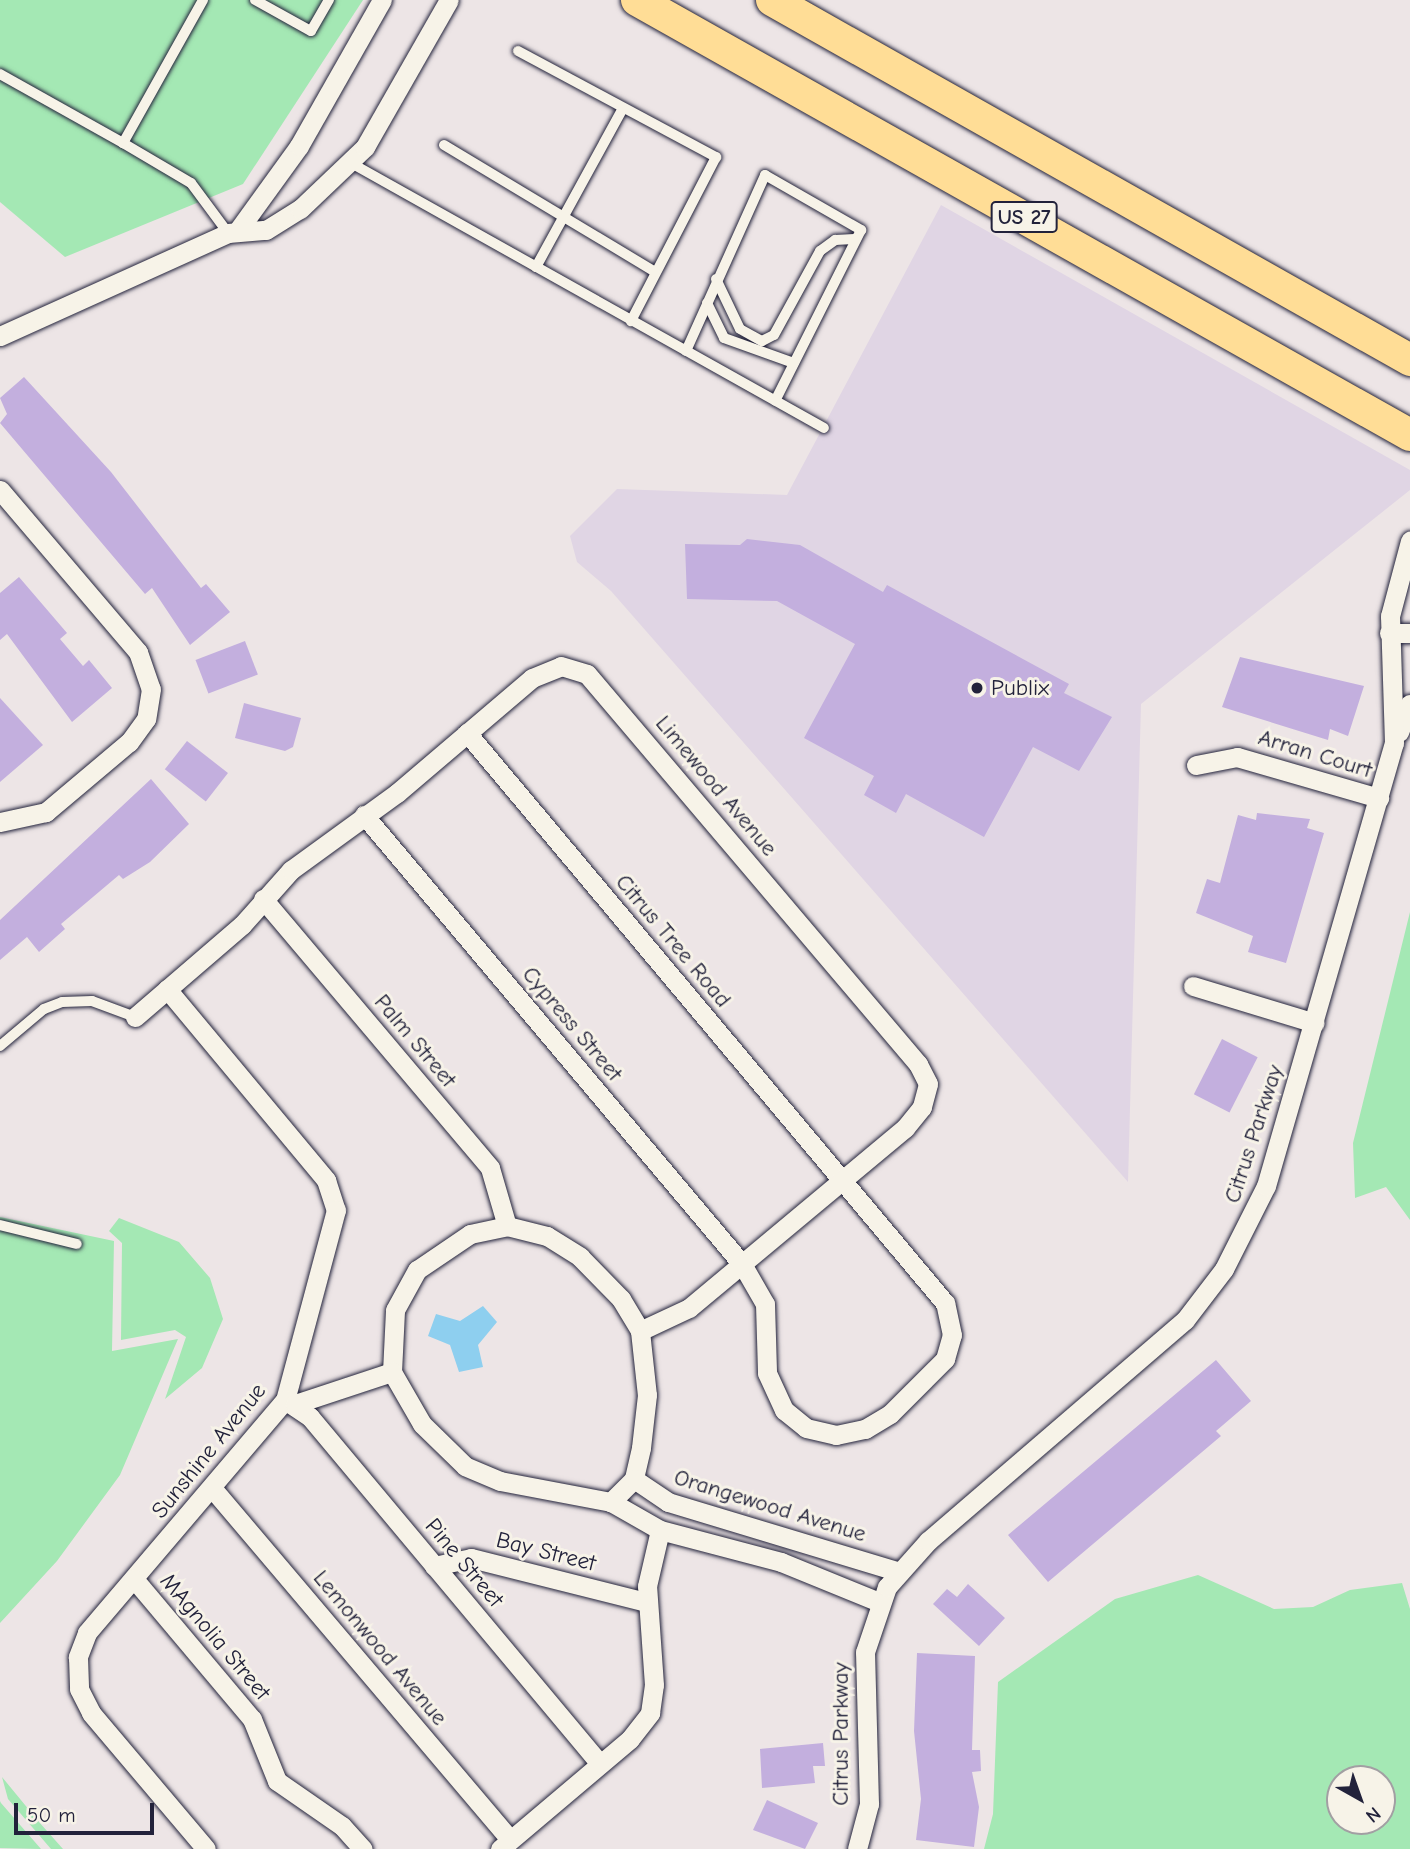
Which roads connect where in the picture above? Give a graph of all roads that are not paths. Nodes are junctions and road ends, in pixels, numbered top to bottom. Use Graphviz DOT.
graph roads {
  1 [pos="203,0"];
  2 [pos="255,0"];
  3 [pos="329,0"];
  4 [pos="382,0"];
  5 [pos="449,0"];
  6 [pos="637,0"];
  7 [pos="772,0"];
  8 [pos="518,51"];
  9 [pos="0,74"];
  10 [pos="623,108"];
  11 [pos="123,144"];
  12 [pos="444,145"];
  13 [pos="351,163"];
  14 [pos="563,217"];
  15 [pos="234,231"];
  16 [pos="856,239"];
  17 [pos="536,267"];
  18 [pos="654,272"];
  19 [pos="716,279"];
  20 [pos="706,303"];
  21 [pos="631,321"];
  22 [pos="0,336"];
  23 [pos="686,351"];
  24 [pos="1410,360"];
  25 [pos="794,363"];
  26 [pos="775,401"];
  27 [pos="824,428"];
  28 [pos="1410,435"];
  29 [pos="0,490"];
  30 [pos="1410,541"];
  31 [pos="1410,633"];
  32 [pos="1389,634"];
  33 [pos="1410,704"];
  34 [pos="467,733"];
  35 [pos="1394,743"];
  36 [pos="1196,765"];
  37 [pos="1379,798"];
  38 [pos="363,815"];
  39 [pos="0,822"];
  40 [pos="263,899"];
  41 [pos="1193,986"];
  42 [pos="167,989"];
  43 [pos="135,1017"];
  44 [pos="1315,1023"];
  45 [pos="0,1046"];
  46 [pos="843,1180"];
  47 [pos="0,1225"];
  48 [pos="507,1226"];
  49 [pos="76,1244"];
  50 [pos="743,1264"];
  51 [pos="639,1331"];
  52 [pos="392,1373"];
  53 [pos="290,1402"];
  54 [pos="634,1479"];
  55 [pos="212,1488"];
  56 [pos="611,1503"];
  57 [pos="768,1528"];
  58 [pos="660,1530"];
  59 [pos="764,1556"];
  60 [pos="434,1566"];
  61 [pos="897,1572"];
  62 [pos="134,1579"];
  63 [pos="646,1602"];
  64 [pos="879,1602"];
  65 [pos="600,1764"];
  66 [pos="505,1845"];
  67 [pos="206,1849"];
  68 [pos="363,1849"];
  69 [pos="857,1849"];
  1 -- 11 [label="lane"];
  2 -- 3 [label="lane"];
  4 -- 15 [label="street"];
  5 -- 13 [label="street"];
  6 -- 28 [label="highway, US 27"];
  7 -- 24 [label="highway, US 27"];
  8 -- 10 [label="lane"];
  9 -- 11 [label="lane"];
  10 -- 14 [label="lane"];
  10 -- 18 [label="lane"];
  11 -- 15 [label="lane"];
  12 -- 14 [label="lane"];
  13 -- 15 [label="street"];
  13 -- 17 [label="lane"];
  14 -- 17 [label="lane"];
  14 -- 18 [label="lane"];
  15 -- 22 [label="street"];
  16 -- 19 [label="lane"];
  16 -- 19 [label="lane"];
  16 -- 25 [label="lane"];
  17 -- 21 [label="lane"];
  18 -- 21 [label="lane"];
  19 -- 20 [label="lane"];
  20 -- 23 [label="lane"];
  20 -- 25 [label="lane"];
  21 -- 23 [label="lane"];
  23 -- 26 [label="lane"];
  25 -- 26 [label="lane"];
  26 -- 27 [label="lane"];
  29 -- 39 [label="street"];
  30 -- 32 [label="street, Citrus Parkway"];
  31 -- 32 [label="street"];
  32 -- 35 [label="street, Citrus Parkway"];
  33 -- 35 [label="street"];
  34 -- 38 [label="street, Limewood Avenue"];
  34 -- 46 [label="street, Citrus Tree Road"];
  34 -- 46 [label="street, Limewood Avenue"];
  35 -- 37 [label="street, Citrus Parkway"];
  36 -- 37 [label="street, Arran Court"];
  37 -- 44 [label="street, Citrus Parkway"];
  38 -- 40 [label="street, Limewood Avenue"];
  38 -- 50 [label="street, Cypress Street"];
  40 -- 42 [label="street, Limewood Avenue"];
  40 -- 48 [label="street, Palm Street"];
  41 -- 44 [label="street"];
  42 -- 43 [label="street, Limewood Avenue"];
  42 -- 53 [label="street, Sunshine Avenue"];
  43 -- 45 [label="lane"];
  44 -- 61 [label="street, Citrus Parkway"];
  46 -- 50 [label="street, Limewood Avenue"];
  46 -- 50 [label="street, Citrus Tree Road"];
  47 -- 49 [label="lane"];
  48 -- 51 [label="street"];
  48 -- 52 [label="street"];
  50 -- 51 [label="street, Limewood Avenue"];
  51 -- 54 [label="street"];
  52 -- 53 [label="street"];
  52 -- 56 [label="street"];
  53 -- 55 [label="street, Sunshine Avenue"];
  53 -- 60 [label="street, Pine Street"];
  54 -- 56 [label="street"];
  54 -- 57 [label="street, Orangewood Avenue"];
  55 -- 62 [label="street, Sunshine Avenue"];
  55 -- 66 [label="street, Lemonwood Avenue"];
  56 -- 58 [label="street"];
  57 -- 59 [label="street"];
  57 -- 61 [label="street, Orangewood Avenue"];
  58 -- 59 [label="street"];
  58 -- 63 [label="street"];
  59 -- 64 [label="street"];
  60 -- 63 [label="street, Bay Street"];
  60 -- 65 [label="street, Pine Street"];
  61 -- 64 [label="street, Citrus Parkway"];
  62 -- 67 [label="street, Sunshine Avenue"];
  62 -- 68 [label="street, MAgnolia Street"];
  63 -- 65 [label="street"];
  64 -- 69 [label="street, Citrus Parkway"];
  65 -- 66 [label="street"];
}
